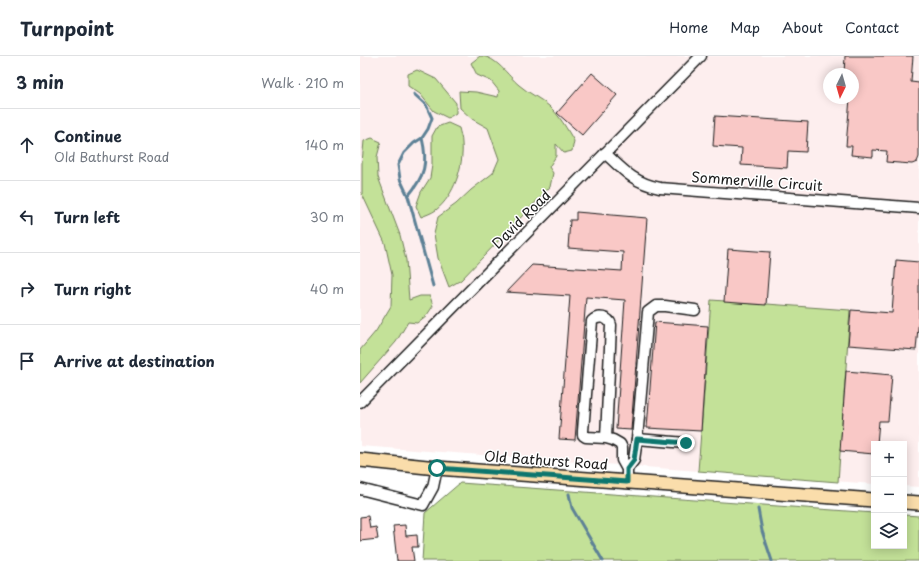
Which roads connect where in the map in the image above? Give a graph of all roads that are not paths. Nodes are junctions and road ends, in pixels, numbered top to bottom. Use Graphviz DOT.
graph roads {
  1 [pos="701,56"];
  2 [pos="605,153"];
  3 [pos="919,208"];
  4 [pos="695,310"];
  5 [pos="360,402"];
  6 [pos="606,438"];
  7 [pos="637,439"];
  8 [pos="686,443"];
  9 [pos="360,460"];
  10 [pos="437,468"];
  11 [pos="627,476"];
  12 [pos="360,489"];
  13 [pos="871,500"];
  14 [pos="907,502"];
  15 [pos="919,503"];
  1 -- 2 [label="street, David Road"];
  2 -- 3 [label="street, Sommerville Circuit"];
  2 -- 5 [label="street, David Road"];
  4 -- 7 [label="street"];
  6 -- 6 [label="street"];
  6 -- 11 [label="street"];
  7 -- 8 [label="street"];
  7 -- 11 [label="street"];
  9 -- 10 [label="main road, Old Bathurst Road"];
  10 -- 11 [label="main road, Old Bathurst Road"];
  10 -- 12 [label="street"];
  11 -- 13 [label="main road, Old Bathurst Road"];
  14 -- 15 [label="main road"];
}
